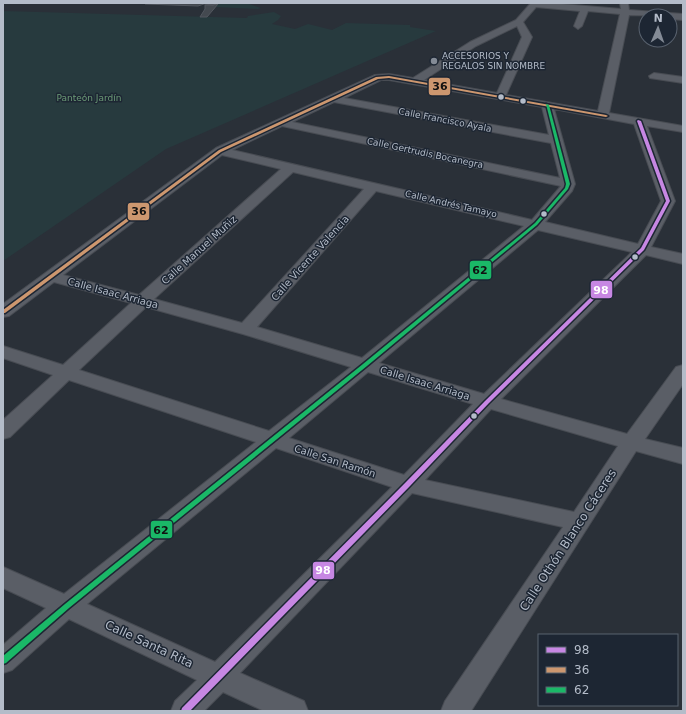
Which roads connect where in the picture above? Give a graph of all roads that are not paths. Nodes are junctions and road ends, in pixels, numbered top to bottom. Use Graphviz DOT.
graph roads {
  1 [pos="535,4"];
  2 [pos="585,8"];
  3 [pos="625,8"];
  4 [pos="638,10"];
  5 [pos="519,22"];
  6 [pos="578,26"];
  7 [pos="654,76"];
  8 [pos="683,80"];
  9 [pos="414,82"];
  10 [pos="500,97"];
  11 [pos="334,99"];
  12 [pos="547,105"];
  13 [pos="603,115"];
  14 [pos="639,121"];
  15 [pos="282,123"];
  16 [pos="683,129"];
  17 [pos="555,140"];
  18 [pos="220,151"];
  19 [pos="291,167"];
  20 [pos="568,184"];
  21 [pos="374,186"];
  22 [pos="536,224"];
  23 [pos="643,249"];
  24 [pos="683,259"];
  25 [pos="51,276"];
  26 [pos="142,301"];
  27 [pos="3,312"];
  28 [pos="246,329"];
  29 [pos="3,352"];
  30 [pos="365,365"];
  31 [pos="683,371"];
  32 [pos="67,374"];
  33 [pos="487,402"];
  34 [pos="3,432"];
  35 [pos="271,440"];
  36 [pos="631,443"];
  37 [pos="683,456"];
  38 [pos="408,484"];
  39 [pos="580,522"];
  40 [pos="3,576"];
  41 [pos="67,606"];
  42 [pos="3,661"];
  43 [pos="219,676"];
  44 [pos="185,711"];
  45 [pos="294,711"];
  46 [pos="455,711"];
  1 -- 2 [label="street"];
  1 -- 5 [label="street"];
  2 -- 3 [label="street"];
  2 -- 6 [label="street"];
  3 -- 4 [label="street"];
  3 -- 13 [label="street"];
  5 -- 9 [label="street"];
  5 -- 10 [label="street"];
  7 -- 8 [label="street"];
  9 -- 10 [label="street"];
  9 -- 11 [label="street"];
  10 -- 12 [label="street"];
  11 -- 15 [label="street"];
  11 -- 17 [label="street, Calle Francisco Ayala"];
  12 -- 13 [label="street"];
  12 -- 17 [label="street"];
  13 -- 14 [label="street"];
  14 -- 16 [label="street"];
  14 -- 23 [label="street"];
  15 -- 18 [label="street"];
  15 -- 20 [label="street, Calle Gertrudis Bocanegra"];
  17 -- 20 [label="street"];
  18 -- 19 [label="street, Calle Andrés Tamayo"];
  18 -- 25 [label="street"];
  19 -- 21 [label="street, Calle Andrés Tamayo"];
  19 -- 26 [label="street, Calle Manuel Muñiz"];
  20 -- 22 [label="street"];
  21 -- 22 [label="street, Calle Andrés Tamayo"];
  21 -- 28 [label="street, Calle Vicente Valencia"];
  22 -- 23 [label="street, Calle Andrés Tamayo"];
  22 -- 30 [label="street"];
  23 -- 24 [label="street, Calle Andrés Tamayo"];
  23 -- 33 [label="street"];
  25 -- 26 [label="street, Calle Isaac Arriaga"];
  25 -- 27 [label="street"];
  26 -- 28 [label="street, Calle Isaac Arriaga"];
  26 -- 32 [label="street, Calle Manuel Muñiz"];
  28 -- 30 [label="street, Calle Isaac Arriaga"];
  29 -- 32 [label="street, Calle San Ramón"];
  30 -- 33 [label="street, Calle Isaac Arriaga"];
  30 -- 35 [label="street"];
  31 -- 36 [label="street, Calle Othón Blanco Cáceres"];
  32 -- 34 [label="street, Calle Manuel Muñiz"];
  32 -- 35 [label="street, Calle San Ramón"];
  33 -- 36 [label="street, Calle Isaac Arriaga"];
  33 -- 38 [label="street"];
  35 -- 38 [label="street, Calle San Ramón"];
  35 -- 41 [label="street"];
  36 -- 37 [label="street, Calle Isaac Arriaga"];
  36 -- 39 [label="street, Calle Othón Blanco Cáceres"];
  38 -- 39 [label="street, Calle San Ramón"];
  38 -- 43 [label="street"];
  39 -- 46 [label="street, Calle Othón Blanco Cáceres"];
  40 -- 41 [label="street, Calle Santa Rita"];
  41 -- 42 [label="street"];
  41 -- 43 [label="street, Calle Santa Rita"];
  43 -- 44 [label="street"];
  43 -- 45 [label="street, Calle Santa Rita"];
}
